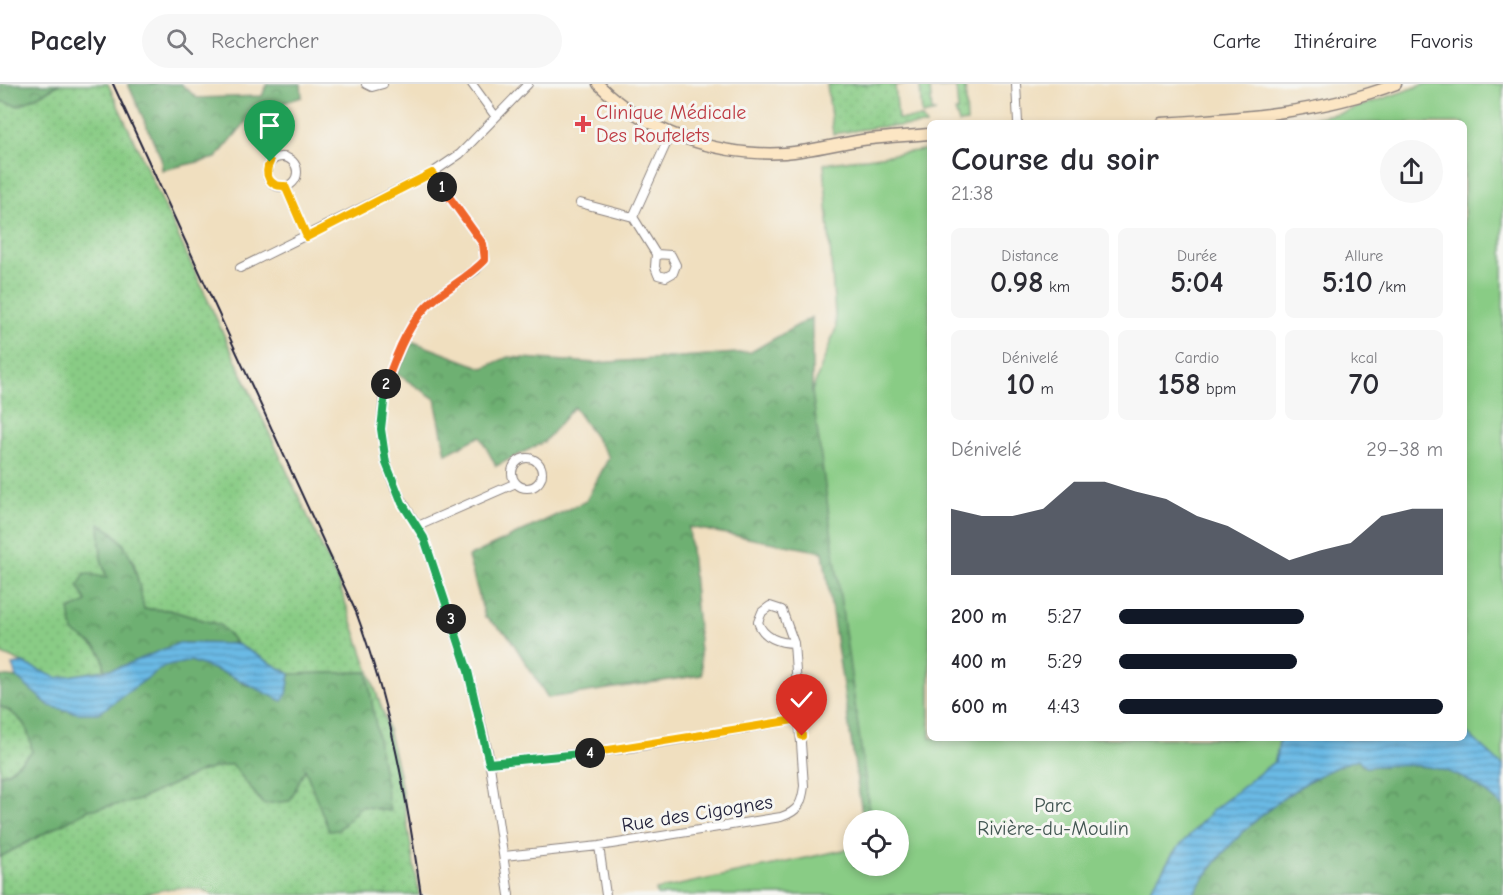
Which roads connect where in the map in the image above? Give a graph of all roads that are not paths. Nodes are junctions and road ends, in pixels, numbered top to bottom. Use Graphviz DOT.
graph roads {
  1 [pos="366,84"];
  2 [pos="383,84"];
  3 [pos="472,84"];
  4 [pos="528,84"];
  5 [pos="598,84"];
  6 [pos="1016,84"];
  7 [pos="1396,84"];
  8 [pos="496,117"];
  9 [pos="1018,120"];
  10 [pos="1195,120"];
  11 [pos="671,133"];
  12 [pos="927,134"];
  13 [pos="432,173"];
  14 [pos="285,186"];
  15 [pos="580,203"];
  16 [pos="633,217"];
  17 [pos="307,237"];
  18 [pos="657,254"];
  19 [pos="240,268"];
  20 [pos="516,483"];
  21 [pos="418,526"];
  22 [pos="794,643"];
  23 [pos="800,719"];
  24 [pos="489,763"];
  25 [pos="599,846"];
  26 [pos="504,856"];
  27 [pos="509,895"];
  28 [pos="606,895"];
  1 -- 2 [label="street"];
  3 -- 8 [label="street"];
  4 -- 8 [label="street"];
  5 -- 11 [label="street"];
  6 -- 9 [label="street"];
  7 -- 10 [label="street"];
  8 -- 13 [label="street"];
  11 -- 12 [label="street"];
  11 -- 16 [label="street"];
  13 -- 17 [label="street"];
  13 -- 21 [label="street"];
  14 -- 14 [label="street"];
  14 -- 17 [label="street"];
  15 -- 16 [label="street"];
  16 -- 18 [label="street"];
  17 -- 19 [label="street"];
  20 -- 21 [label="street"];
  21 -- 24 [label="street"];
  22 -- 22 [label="street, Rue des Cigognes"];
  22 -- 23 [label="street, Rue des Cigognes"];
  23 -- 24 [label="street"];
  23 -- 25 [label="street, Rue des Cigognes"];
  24 -- 26 [label="street"];
  25 -- 26 [label="street, Rue des Cigognes"];
  25 -- 28 [label="street"];
  26 -- 27 [label="street"];
}
